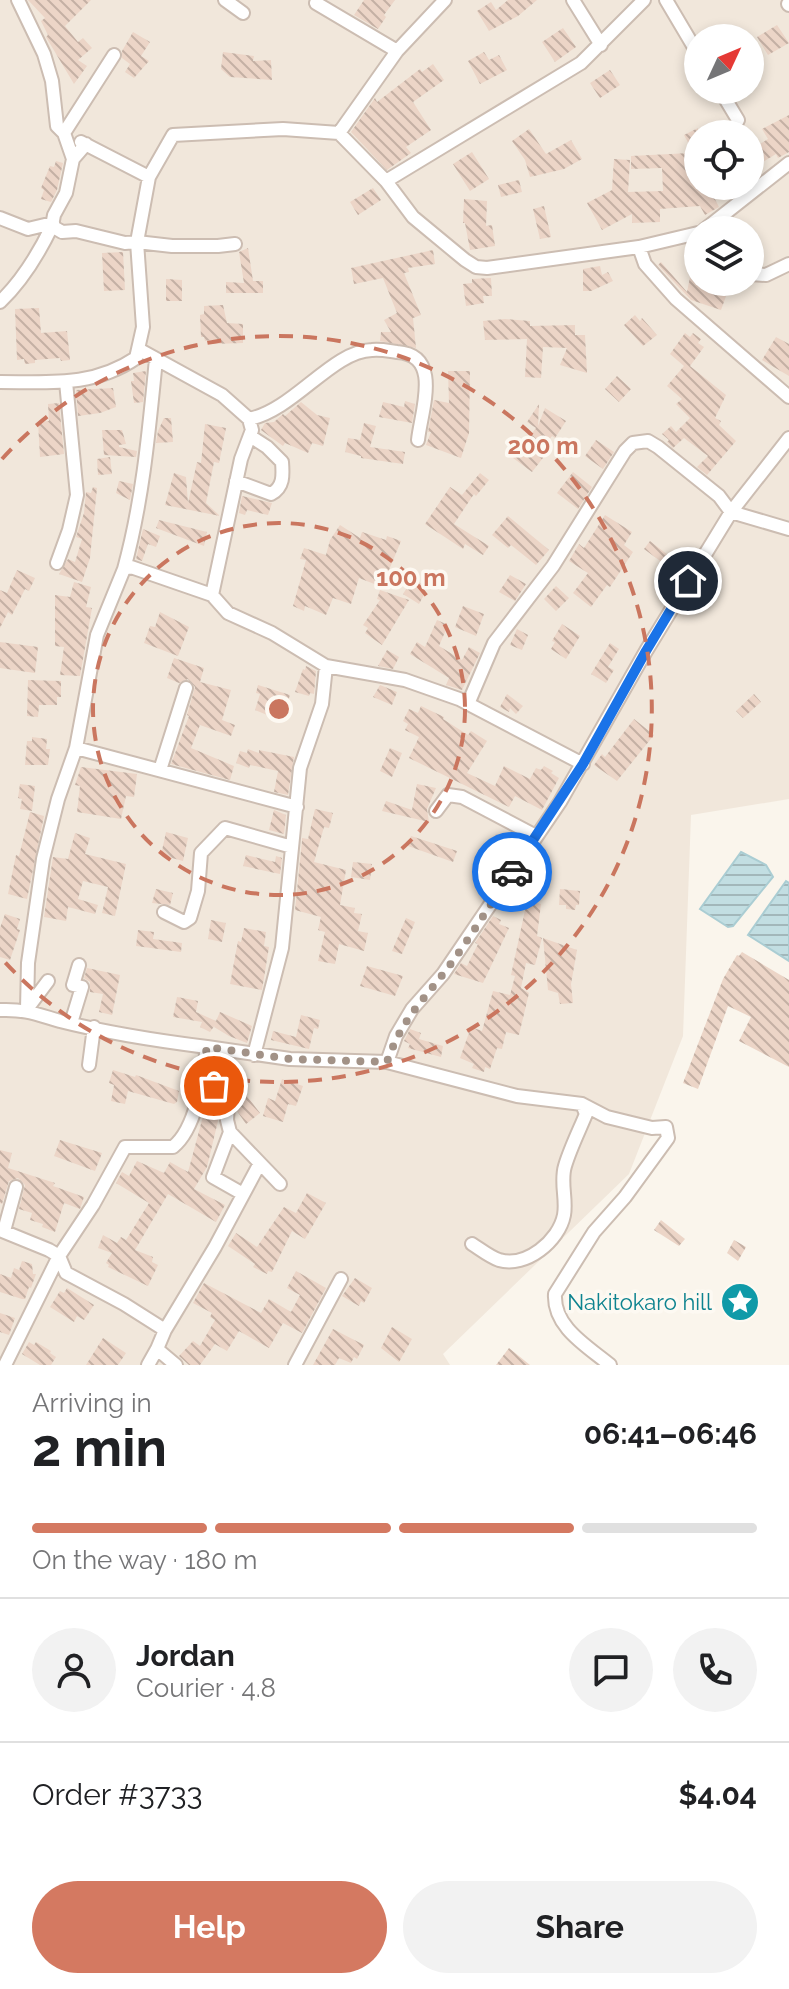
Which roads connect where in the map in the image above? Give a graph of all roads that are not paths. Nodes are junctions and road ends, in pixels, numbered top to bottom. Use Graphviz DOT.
graph roads {
  1 [pos="18,0"];
  2 [pos="225,0"];
  3 [pos="443,0"];
  4 [pos="573,0"];
  5 [pos="644,0"];
  6 [pos="666,0"];
  7 [pos="316,3"];
  8 [pos="243,13"];
  9 [pos="684,30"];
  10 [pos="601,45"];
  11 [pos="397,51"];
  12 [pos="114,55"];
  13 [pos="728,104"];
  14 [pos="738,120"];
  15 [pos="64,133"];
  16 [pos="339,133"];
  17 [pos="86,144"];
  18 [pos="73,159"];
  19 [pos="789,163"];
  20 [pos="149,177"];
  21 [pos="386,181"];
  22 [pos="722,216"];
  23 [pos="0,218"];
  24 [pos="53,224"];
  25 [pos="684,236"];
  26 [pos="137,242"];
  27 [pos="235,244"];
  28 [pos="639,247"];
  29 [pos="789,264"];
  30 [pos="764,275"];
  31 [pos="0,302"];
  32 [pos="140,350"];
  33 [pos="156,359"];
  34 [pos="0,382"];
  35 [pos="66,382"];
  36 [pos="789,397"];
  37 [pos="249,419"];
  38 [pos="250,436"];
  39 [pos="789,438"];
  40 [pos="418,440"];
  41 [pos="236,481"];
  42 [pos="731,512"];
  43 [pos="789,529"];
  44 [pos="57,563"];
  45 [pos="124,569"];
  46 [pos="212,595"];
  47 [pos="326,666"];
  48 [pos="186,688"];
  49 [pos="468,704"];
  50 [pos="76,748"];
  51 [pos="583,764"];
  52 [pos="160,770"];
  53 [pos="297,807"];
  54 [pos="436,811"];
  55 [pos="536,836"];
  56 [pos="292,847"];
  57 [pos="164,912"];
  58 [pos="79,965"];
  59 [pos="48,981"];
  60 [pos="27,1009"];
  61 [pos="0,1010"];
  62 [pos="71,1023"];
  63 [pos="94,1027"];
  64 [pos="207,1047"];
  65 [pos="254,1055"];
  66 [pos="387,1062"];
  67 [pos="89,1065"];
  68 [pos="201,1079"];
  69 [pos="582,1104"];
  70 [pos="230,1132"];
  71 [pos="260,1163"];
  72 [pos="280,1184"];
  73 [pos="16,1187"];
  74 [pos="243,1194"];
  75 [pos="2,1231"];
  76 [pos="472,1244"];
  77 [pos="59,1256"];
  78 [pos="341,1279"];
  79 [pos="165,1330"];
  80 [pos="157,1349"];
  81 [pos="5,1365"];
  82 [pos="148,1365"];
  83 [pos="176,1365"];
  84 [pos="295,1365"];
  85 [pos="610,1365"];
  1 -- 15 [label="street"];
  2 -- 8 [label="street"];
  3 -- 11 [label="street"];
  4 -- 10 [label="street"];
  5 -- 10 [label="street"];
  6 -- 9 [label="street"];
  7 -- 11 [label="street"];
  10 -- 21 [label="street"];
  11 -- 16 [label="street"];
  12 -- 15 [label="street"];
  13 -- 14 [label="street"];
  15 -- 17 [label="street"];
  15 -- 18 [label="street"];
  16 -- 20 [label="street"];
  16 -- 21 [label="street"];
  17 -- 18 [label="street"];
  17 -- 20 [label="street"];
  18 -- 24 [label="street"];
  19 -- 22 [label="street"];
  20 -- 26 [label="street"];
  21 -- 28 [label="street"];
  23 -- 24 [label="street"];
  24 -- 26 [label="street"];
  24 -- 31 [label="street"];
  25 -- 28 [label="street"];
  26 -- 27 [label="street"];
  26 -- 32 [label="street"];
  28 -- 36 [label="street"];
  29 -- 30 [label="street"];
  32 -- 33 [label="street"];
  32 -- 35 [label="street"];
  33 -- 37 [label="street"];
  33 -- 45 [label="street"];
  34 -- 35 [label="street"];
  35 -- 44 [label="street"];
  37 -- 38 [label="street"];
  37 -- 40 [label="street"];
  38 -- 41 [label="street"];
  38 -- 41 [label="street"];
  39 -- 42 [label="street"];
  41 -- 46 [label="street"];
  42 -- 43 [label="street"];
  42 -- 49 [label="street"];
  42 -- 51 [label="street"];
  45 -- 46 [label="street"];
  45 -- 50 [label="street"];
  46 -- 47 [label="street"];
  47 -- 49 [label="street"];
  47 -- 53 [label="street"];
  48 -- 52 [label="street"];
  49 -- 51 [label="street"];
  50 -- 52 [label="street"];
  50 -- 60 [label="street"];
  51 -- 55 [label="street"];
  52 -- 53 [label="street"];
  53 -- 56 [label="street"];
  54 -- 55 [label="street"];
  55 -- 66 [label="street"];
  56 -- 57 [label="street"];
  56 -- 65 [label="street"];
  58 -- 62 [label="street"];
  59 -- 60 [label="street"];
  60 -- 61 [label="street"];
  60 -- 62 [label="street"];
  62 -- 63 [label="street"];
  63 -- 64 [label="street"];
  63 -- 67 [label="street"];
  64 -- 65 [label="street"];
  64 -- 68 [label="street"];
  65 -- 66 [label="street"];
  66 -- 69 [label="street"];
  68 -- 70 [label="street"];
  68 -- 77 [label="street"];
  69 -- 76 [label="street"];
  69 -- 85 [label="street"];
  70 -- 71 [label="street"];
  70 -- 74 [label="street"];
  71 -- 72 [label="street"];
  71 -- 74 [label="street"];
  73 -- 75 [label="street"];
  74 -- 79 [label="street"];
  75 -- 77 [label="street"];
  77 -- 79 [label="street"];
  77 -- 81 [label="street"];
  78 -- 84 [label="street"];
  79 -- 80 [label="street"];
  80 -- 82 [label="street"];
  80 -- 83 [label="street"];
}
